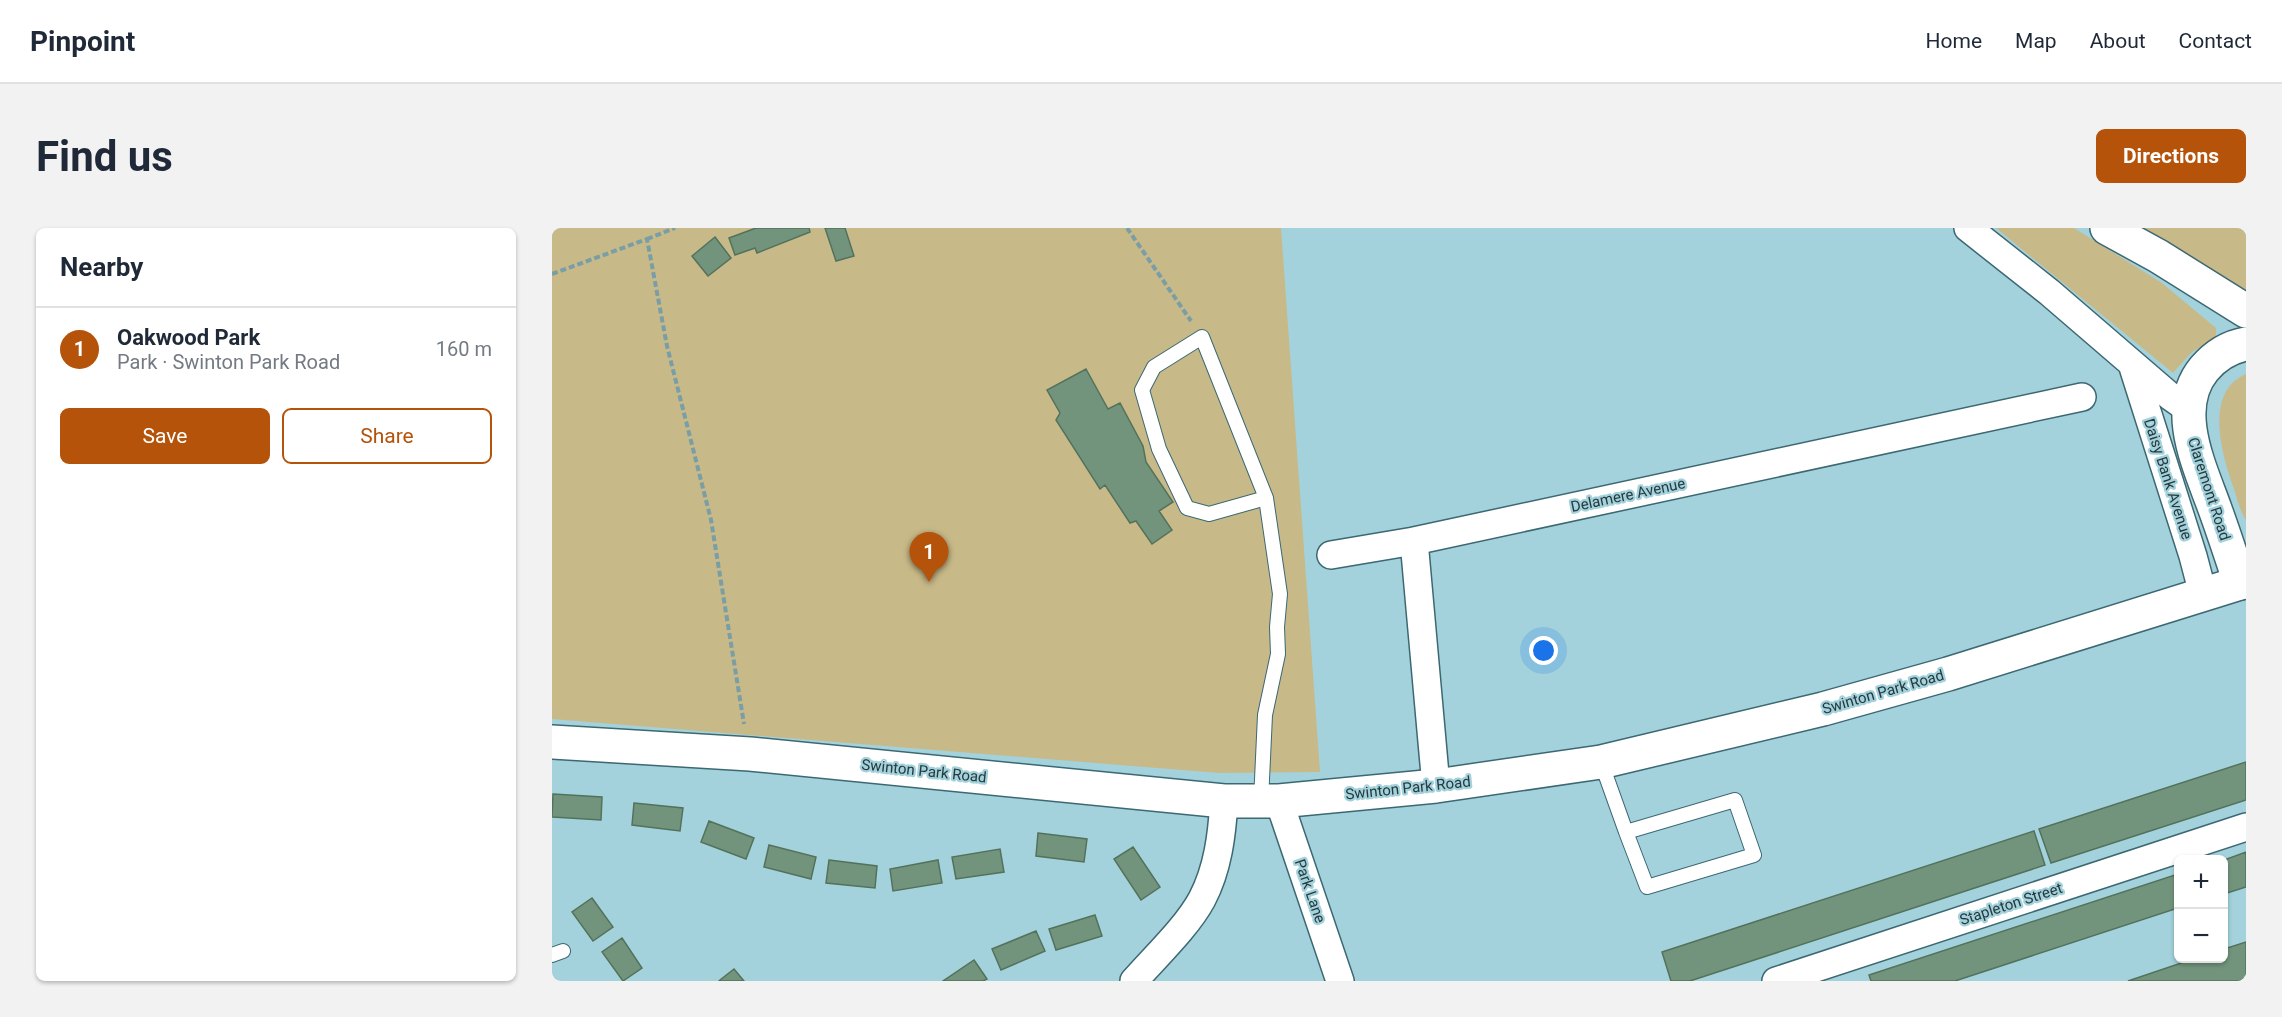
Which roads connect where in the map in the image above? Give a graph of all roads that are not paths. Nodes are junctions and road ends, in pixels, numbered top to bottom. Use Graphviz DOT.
graph roads {
  1 [pos="1968,228"];
  2 [pos="2107,228"];
  3 [pos="2246,311"];
  4 [pos="2246,344"];
  5 [pos="2132,364"];
  6 [pos="2082,397"];
  7 [pos="2188,410"];
  8 [pos="2203,476"];
  9 [pos="2171,487"];
  10 [pos="1266,498"];
  11 [pos="1414,541"];
  12 [pos="1331,555"];
  13 [pos="2243,582"];
  14 [pos="2203,594"];
  15 [pos="552,742"];
  16 [pos="1601,762"];
  17 [pos="1436,786"];
  18 [pos="1224,801"];
  19 [pos="1270,801"];
  20 [pos="2246,827"];
  21 [pos="1626,832"];
  22 [pos="1134,981"];
  23 [pos="1340,981"];
  24 [pos="1776,981"];
  1 -- 5 [label="street"];
  2 -- 3 [label="main road"];
  4 -- 7 [label="main road, Claremont Road"];
  5 -- 7 [label="street"];
  5 -- 9 [label="street, Daisy Bank Avenue"];
  6 -- 11 [label="street, Delamere Avenue"];
  7 -- 8 [label="main road, Claremont Road"];
  8 -- 9 [label="street"];
  8 -- 13 [label="main road, Claremont Road"];
  9 -- 14 [label="street, Daisy Bank Avenue"];
  10 -- 10 [label="lane"];
  10 -- 19 [label="lane"];
  11 -- 12 [label="street, Delamere Avenue"];
  11 -- 17 [label="street"];
  13 -- 14 [label="main road, Swinton Park Road"];
  14 -- 16 [label="main road, Swinton Park Road"];
  15 -- 18 [label="main road, Swinton Park Road"];
  16 -- 17 [label="main road, Swinton Park Road"];
  16 -- 21 [label="lane"];
  17 -- 19 [label="main road, Swinton Park Road"];
  18 -- 19 [label="main road, Swinton Park Road"];
  18 -- 22 [label="street"];
  19 -- 23 [label="street, Park Lane"];
  20 -- 24 [label="street, Stapleton Street"];
  21 -- 21 [label="lane"];
}
